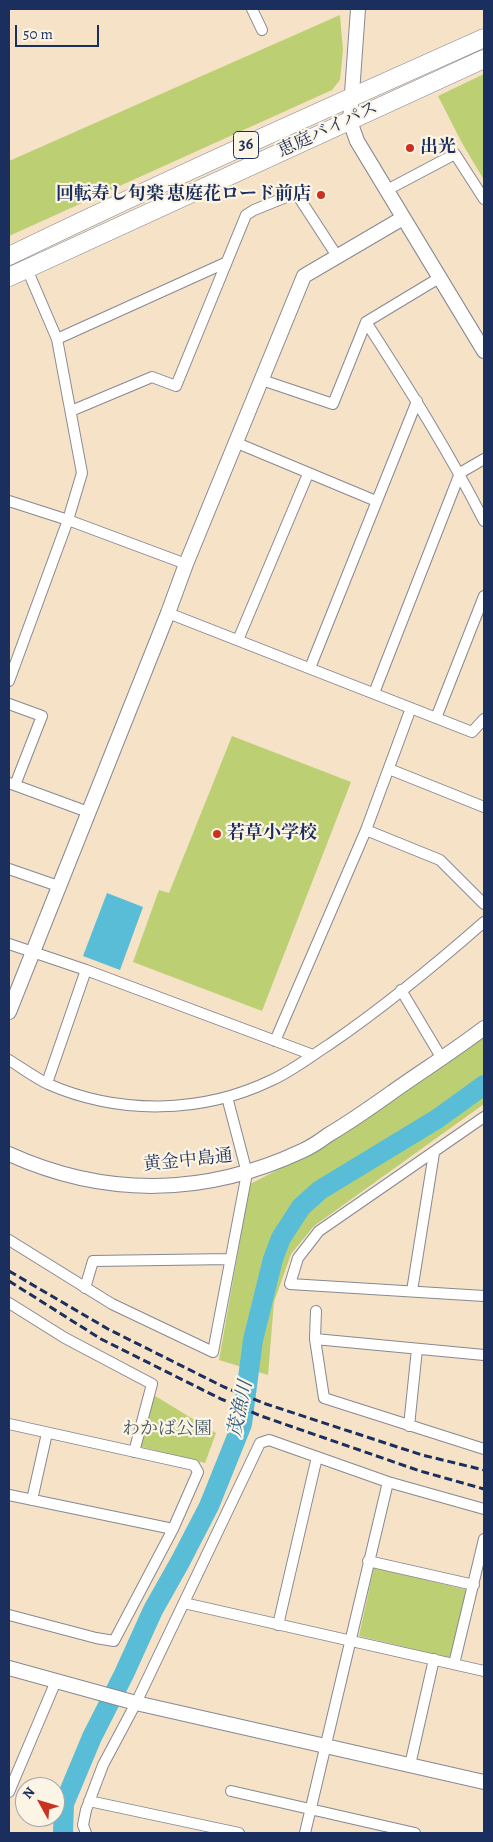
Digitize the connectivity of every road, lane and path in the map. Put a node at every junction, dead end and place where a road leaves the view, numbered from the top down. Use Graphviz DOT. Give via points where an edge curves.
graph roads {
  1 [pos="252,9"];
  2 [pos="358,9"];
  3 [pos="262,30"];
  4 [pos="484,38"];
  5 [pos="484,59"];
  6 [pos="351,97"];
  7 [pos="350,121"];
  8 [pos="387,190"];
  9 [pos="484,199"];
  10 [pos="403,218"];
  11 [pos="9,256"];
  12 [pos="337,256"];
  13 [pos="225,263"];
  14 [pos="27,269"];
  15 [pos="9,277"];
  16 [pos="439,278"];
  17 [pos="366,322"];
  18 [pos="57,339"];
  19 [pos="484,351"];
  20 [pos="262,380"];
  21 [pos="417,401"];
  22 [pos="71,410"];
  23 [pos="237,443"];
  24 [pos="484,459"];
  25 [pos="460,473"];
  26 [pos="308,474"];
  27 [pos="9,501"];
  28 [pos="376,502"];
  29 [pos="68,520"];
  30 [pos="484,521"];
  31 [pos="186,564"];
  32 [pos="484,596"];
  33 [pos="168,613"];
  34 [pos="238,640"];
  35 [pos="310,668"];
  36 [pos="9,681"];
  37 [pos="374,693"];
  38 [pos="9,704"];
  39 [pos="411,708"];
  40 [pos="436,718"];
  41 [pos="484,719"];
  42 [pos="389,770"];
  43 [pos="12,783"];
  44 [pos="484,807"];
  45 [pos="88,812"];
  46 [pos="366,830"];
  47 [pos="9,869"];
  48 [pos="58,886"];
  49 [pos="484,904"];
  50 [pos="484,922"];
  51 [pos="9,944"];
  52 [pos="32,952"];
  53 [pos="86,970"];
  54 [pos="401,990"];
  55 [pos="9,1012"];
  56 [pos="484,1028"];
  57 [pos="275,1041"];
  58 [pos="313,1055"];
  59 [pos="441,1058"];
  60 [pos="9,1060"];
  61 [pos="47,1083"];
  62 [pos="227,1097"];
  63 [pos="484,1117"];
  64 [pos="434,1152"];
  65 [pos="9,1154"];
  66 [pos="247,1173"];
  67 [pos="9,1240"];
  68 [pos="230,1259"];
  69 [pos="85,1288"];
  70 [pos="412,1291"];
  71 [pos="484,1296"];
  72 [pos="9,1303"];
  73 [pos="316,1311"];
  74 [pos="315,1339"];
  75 [pos="417,1349"];
  76 [pos="484,1354"];
  77 [pos="9,1424"];
  78 [pos="409,1426"];
  79 [pos="47,1433"];
  80 [pos="484,1449"];
  81 [pos="134,1452"];
  82 [pos="317,1457"];
  83 [pos="388,1482"];
  84 [pos="9,1495"];
  85 [pos="32,1500"];
  86 [pos="484,1509"];
  87 [pos="173,1529"];
  88 [pos="484,1539"];
  89 [pos="368,1561"];
  90 [pos="474,1585"];
  91 [pos="184,1603"];
  92 [pos="9,1615"];
  93 [pos="278,1625"];
  94 [pos="350,1640"];
  95 [pos="434,1659"];
  96 [pos="454,1664"];
  97 [pos="9,1668"];
  98 [pos="484,1672"];
  99 [pos="56,1681"];
  100 [pos="131,1702"];
  101 [pos="324,1746"];
  102 [pos="410,1765"];
  103 [pos="484,1782"];
  104 [pos="231,1791"];
  105 [pos="9,1792"];
  106 [pos="89,1801"];
  107 [pos="311,1808"];
  108 [pos="86,1833"];
  109 [pos="235,1833"];
  110 [pos="305,1833"];
  111 [pos="415,1833"];
  1 -- 3 [label="street"];
  2 -- 6 [label="street"];
  4 -- 6 [label="highway, 恵庭バイパス / 36"];
  5 -- 7 [label="highway, 恵庭バイパス / 36"];
  6 -- 7 [label="street"];
  6 -- 11 [label="highway, 恵庭バイパス / 36"];
  7 -- 8 [label="street" via="357,140"];
  7 -- 14 [label="highway, 恵庭バイパス / 36"];
  8 -- 9 [label="street" via="455,154"];
  8 -- 10 [label="street"];
  10 -- 12 [label="street"];
  10 -- 16 [label="street"];
  12 -- 13 [label="street" via="296,193 246,215"];
  12 -- 20 [label="street" via="304,276"];
  13 -- 18 [label="street"];
  13 -- 22 [label="street" via="176,386 152,377"];
  14 -- 15 [label="highway, 恵庭バイパス / 36"];
  14 -- 18 [label="street"];
  16 -- 17 [label="street"];
  16 -- 19 [label="street"];
  17 -- 20 [label="street" via="333,404"];
  17 -- 21 [label="street"];
  18 -- 22 [label="street"];
  20 -- 23 [label="street"];
  21 -- 25 [label="street"];
  21 -- 28 [label="street"];
  22 -- 29 [label="street" via="82,473"];
  23 -- 26 [label="street"];
  23 -- 31 [label="street"];
  24 -- 25 [label="street"];
  25 -- 30 [label="street"];
  25 -- 37 [label="street"];
  26 -- 28 [label="street"];
  26 -- 34 [label="street"];
  27 -- 29 [label="street"];
  28 -- 35 [label="street"];
  29 -- 31 [label="street"];
  29 -- 36 [label="street"];
  31 -- 33 [label="street"];
  32 -- 40 [label="street"];
  33 -- 34 [label="street"];
  33 -- 45 [label="street"];
  34 -- 35 [label="street"];
  35 -- 37 [label="street"];
  37 -- 39 [label="street"];
  38 -- 43 [label="street" via="42,716"];
  39 -- 40 [label="street"];
  39 -- 42 [label="street"];
  40 -- 41 [label="street" via="472,732"];
  42 -- 44 [label="street"];
  42 -- 46 [label="street"];
  43 -- 45 [label="street"];
  45 -- 48 [label="street"];
  46 -- 49 [label="street" via="440,860"];
  46 -- 57 [label="street"];
  47 -- 48 [label="street"];
  48 -- 52 [label="street"];
  50 -- 54 [label="street"];
  51 -- 52 [label="street"];
  52 -- 53 [label="street"];
  52 -- 55 [label="street"];
  53 -- 57 [label="street"];
  53 -- 61 [label="street"];
  54 -- 58 [label="street"];
  54 -- 59 [label="street"];
  56 -- 59 [label="street, 黄金中島通"];
  57 -- 58 [label="street"];
  58 -- 62 [label="street" via="272,1080"];
  59 -- 66 [label="street, 黄金中島通" via="304,1150"];
  60 -- 61 [label="street"];
  61 -- 62 [label="street" via="111,1103 146,1107 184,1106"];
  62 -- 66 [label="street"];
  63 -- 64 [label="street"];
  64 -- 70 [label="street"];
  64 -- 70 [label="street" via="320,1231 298,1258 290,1284"];
  65 -- 66 [label="street, 黄金中島通" via="37,1167 84,1180 123,1185 167,1186"];
  66 -- 68 [label="street"];
  67 -- 69 [label="street"];
  68 -- 69 [label="street" via="93,1261"];
  68 -- 69 [label="street" via="213,1352"];
  70 -- 71 [label="street"];
  72 -- 81 [label="street" via="65,1338 152,1384"];
  73 -- 74 [label="street"];
  74 -- 75 [label="street"];
  74 -- 78 [label="street" via="324,1398"];
  75 -- 76 [label="street"];
  75 -- 78 [label="street"];
  77 -- 79 [label="street"];
  78 -- 80 [label="street"];
  79 -- 81 [label="street"];
  79 -- 85 [label="street"];
  81 -- 87 [label="street" via="194,1465 198,1472"];
  82 -- 83 [label="street"];
  82 -- 91 [label="street" via="269,1440 260,1443"];
  82 -- 93 [label="street"];
  83 -- 86 [label="street"];
  83 -- 89 [label="street"];
  84 -- 85 [label="street"];
  85 -- 87 [label="street"];
  87 -- 92 [label="street" via="114,1641"];
  88 -- 90 [label="street"];
  89 -- 90 [label="street"];
  89 -- 94 [label="street"];
  90 -- 96 [label="street"];
  91 -- 93 [label="street"];
  91 -- 100 [label="street"];
  93 -- 94 [label="street"];
  94 -- 95 [label="street"];
  94 -- 101 [label="street"];
  95 -- 96 [label="street"];
  95 -- 102 [label="street"];
  96 -- 98 [label="street"];
  97 -- 99 [label="street"];
  99 -- 100 [label="street"];
  99 -- 105 [label="street"];
  100 -- 101 [label="street"];
  100 -- 106 [label="street"];
  101 -- 102 [label="street"];
  101 -- 107 [label="street"];
  102 -- 103 [label="street"];
  104 -- 107 [label="street"];
  106 -- 108 [label="street" via="83,1825"];
  106 -- 109 [label="street"];
  107 -- 110 [label="street"];
  107 -- 111 [label="street"];
}
